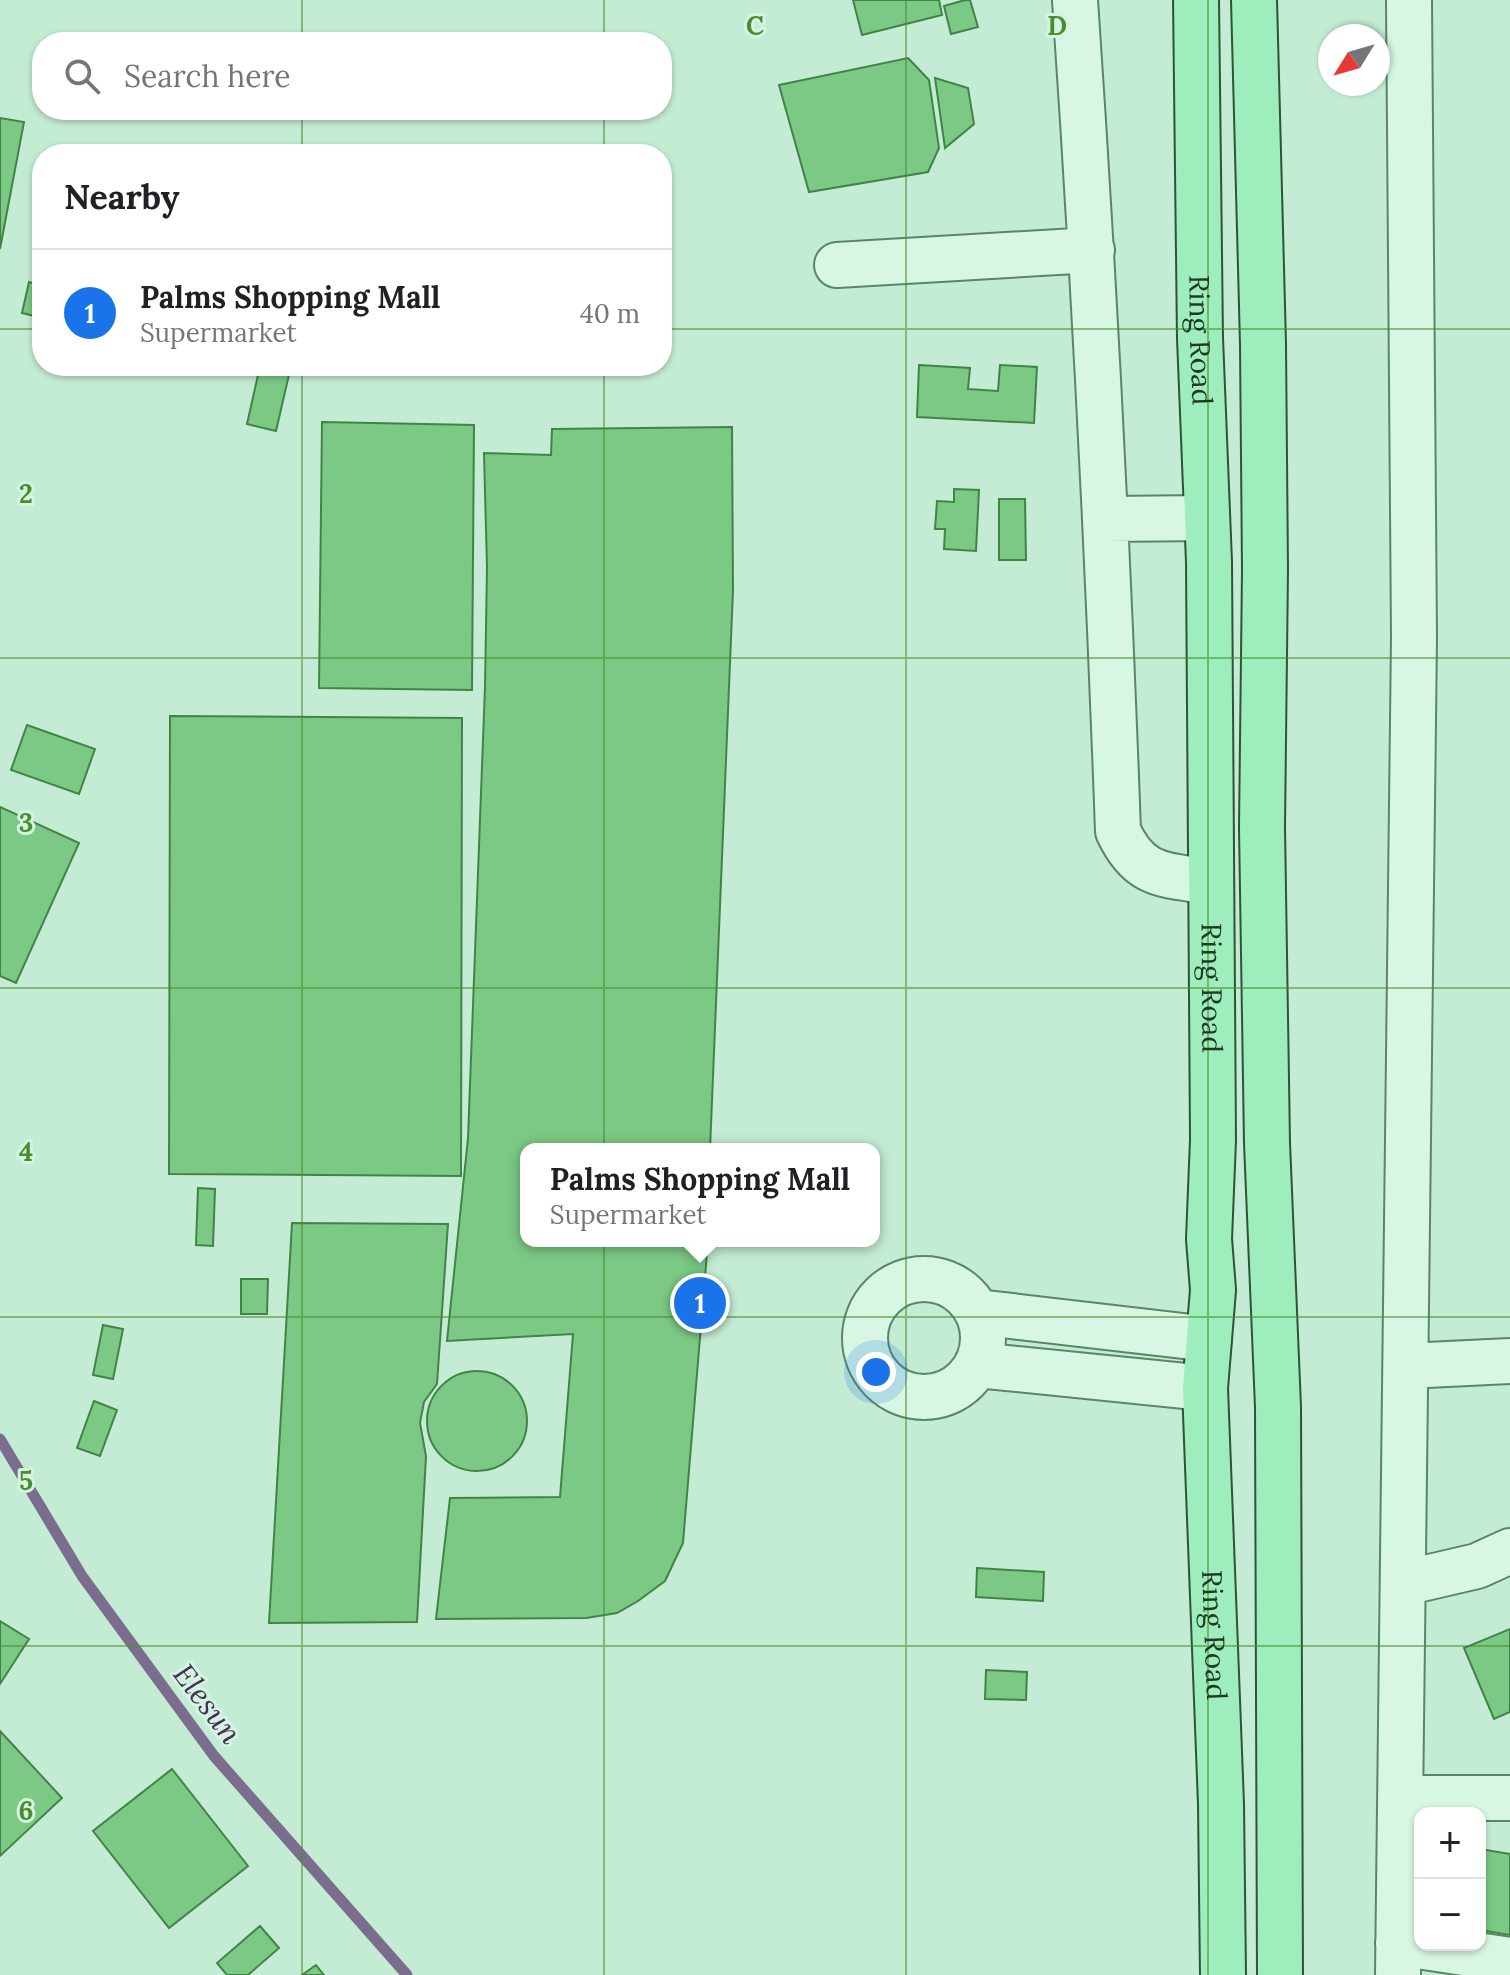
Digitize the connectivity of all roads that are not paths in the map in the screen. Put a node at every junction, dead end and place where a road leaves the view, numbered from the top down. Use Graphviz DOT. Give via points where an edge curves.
graph roads {
  1 [pos="1075,0"];
  2 [pos="1196,0"];
  3 [pos="1254,0"];
  4 [pos="1409,0"];
  5 [pos="1092,250"];
  6 [pos="837,265"];
  7 [pos="1207,518"];
  8 [pos="1107,519"];
  9 [pos="1210,882"];
  10 [pos="977,1312"];
  11 [pos="1209,1339"];
  12 [pos="1510,1361"];
  13 [pos="977,1365"];
  14 [pos="1406,1366"];
  15 [pos="1205,1388"];
  16 [pos="1510,1551"];
  17 [pos="1404,1583"];
  18 [pos="1401,1798"];
  19 [pos="1510,1798"];
  20 [pos="1398,1959"];
  21 [pos="1510,1960"];
  22 [pos="1223,1975"];
  23 [pos="1280,1975"];
  1 -- 5 [label="street"];
  2 -- 7 [label="main road, Ring Road"];
  3 -- 23 [label="main road, Ring Road" via="1263,374 1267,1127 1278,1407"];
  4 -- 14 [label="street" via="1414,637"];
  5 -- 6 [label="street"];
  5 -- 8 [label="street"];
  7 -- 8 [label="street"];
  7 -- 9 [label="main road, Ring Road"];
  8 -- 9 [label="street" via="1118,831 1141,865 1153,872"];
  9 -- 11 [label="main road, Ring Road"];
  10 -- 11 [label="street"];
  10 -- 13 [label="street" via="983,1338"];
  10 -- 13 [label="street" via="948,1284 923,1279 899,1285 879,1300 867,1322 865,1347 875,1371 892,1389 916,1397 940,1396 962,1384"];
  11 -- 15 [label="main road, Ring Road"];
  12 -- 14 [label="street"];
  13 -- 15 [label="street"];
  14 -- 17 [label="street"];
  15 -- 22 [label="main road, Ring Road"];
  16 -- 17 [label="street" via="1477,1566"];
  17 -- 18 [label="street"];
  18 -- 19 [label="street"];
  18 -- 20 [label="street"];
  20 -- 21 [label="street"];
}
